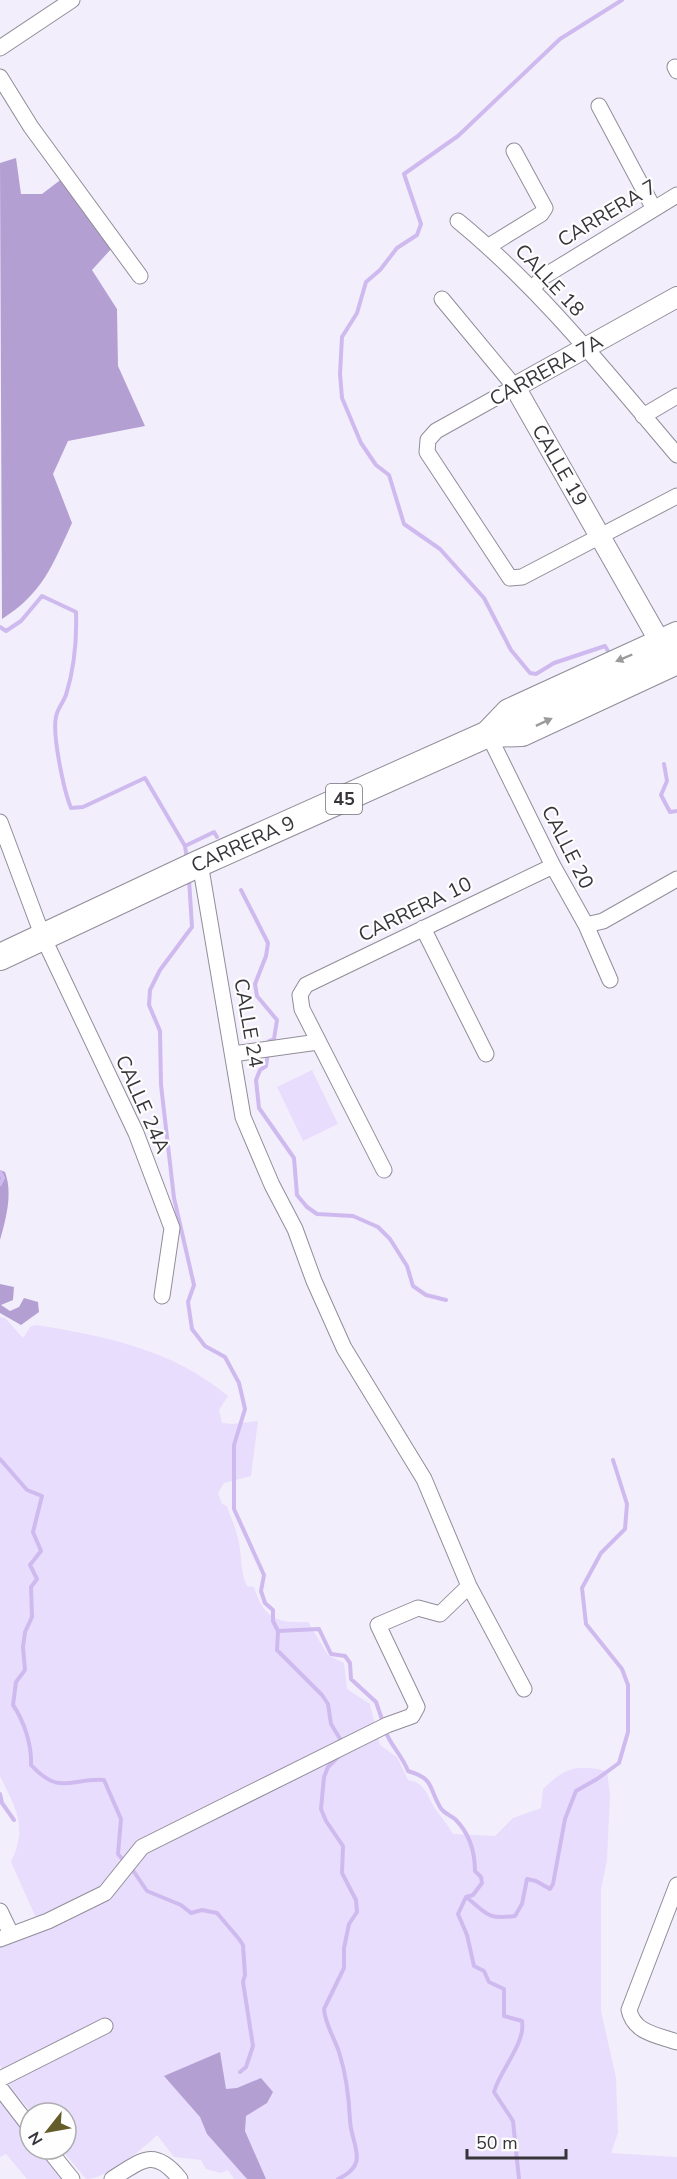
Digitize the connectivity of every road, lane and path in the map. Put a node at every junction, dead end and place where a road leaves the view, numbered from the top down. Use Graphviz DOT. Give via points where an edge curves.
graph roads {
  1 [pos="72,0"];
  2 [pos="0,48"];
  3 [pos="0,77"];
  4 [pos="599,106"];
  5 [pos="514,151"];
  6 [pos="677,195"];
  7 [pos="654,209"];
  8 [pos="458,221"];
  9 [pos="489,246"];
  10 [pos="140,276"];
  11 [pos="532,289"];
  12 [pos="442,299"];
  13 [pos="674,303"];
  14 [pos="586,349"];
  15 [pos="515,387"];
  16 [pos="677,396"];
  17 [pos="643,416"];
  18 [pos="677,455"];
  19 [pos="677,496"];
  20 [pos="602,537"];
  21 [pos="673,654"];
  22 [pos="488,734"];
  23 [pos="0,822"];
  24 [pos="4,850"];
  25 [pos="200,863"];
  26 [pos="553,866"];
  27 [pos="677,879"];
  28 [pos="586,925"];
  29 [pos="423,928"];
  30 [pos="43,937"];
  31 [pos="0,957"];
  32 [pos="610,980"];
  33 [pos="318,1042"];
  34 [pos="233,1054"];
  35 [pos="486,1054"];
  36 [pos="384,1170"];
  37 [pos="162,1296"];
  38 [pos="469,1586"];
  39 [pos="524,1689"];
  40 [pos="677,1885"];
  41 [pos="0,1911"];
  42 [pos="5,1937"];
  43 [pos="105,2026"];
  44 [pos="677,2042"];
  45 [pos="0,2079"];
  46 [pos="0,2088"];
  47 [pos="18,2111"];
  48 [pos="58,2161"];
  49 [pos="72,2179"];
  50 [pos="112,2179"];
  51 [pos="180,2179"];
  1 -- 2 [label="street"];
  3 -- 10 [label="street" via="31,127"];
  4 -- 7 [label="street"];
  5 -- 9 [label="street" via="545,208"];
  6 -- 7 [label="street, CARRERA 7"];
  7 -- 11 [label="street, CARRERA 7" via="543,277"];
  8 -- 9 [label="street, CALLE 18"];
  9 -- 11 [label="street, CALLE 18"];
  11 -- 14 [label="street, CALLE 18"];
  12 -- 15 [label="street, CALLE 19"];
  13 -- 14 [label="street, CARRERA 7A"];
  14 -- 15 [label="street, CARRERA 7A"];
  14 -- 17 [label="street, CALLE 18"];
  15 -- 20 [label="street, CALLE 19"];
  15 -- 20 [label="street, CARRERA 7A" via="436,431 428,440 426,452 510,578 522,577"];
  16 -- 17 [label="street"];
  17 -- 18 [label="street, CALLE 18"];
  19 -- 20 [label="street"];
  20 -- 21 [label="street, CALLE 19"];
  21 -- 22 [label="highway, CARRERA 9 / 45" via="522,733"];
  22 -- 25 [label="highway, CARRERA 9 / 45"];
  22 -- 26 [label="street, CALLE 20"];
  23 -- 24 [label="street"];
  24 -- 30 [label="street"];
  25 -- 30 [label="highway, CARRERA 9 / 45"];
  25 -- 34 [label="street, CALLE 24"];
  26 -- 28 [label="street, CALLE 20"];
  26 -- 29 [label="street, CARRERA 10"];
  27 -- 28 [label="street" via="603,921"];
  28 -- 32 [label="street, CALLE 20"];
  29 -- 33 [label="street, CARRERA 10" via="306,986 300,995 302,1009"];
  29 -- 35 [label="street"];
  30 -- 31 [label="highway, CARRERA 9 / 45"];
  30 -- 37 [label="street, CALLE 24A" via="136,1133 172,1228"];
  33 -- 34 [label="street"];
  33 -- 36 [label="street"];
  34 -- 38 [label="street, CALLE 24" via="243,1117 295,1229 314,1281 344,1348 424,1479"];
  38 -- 39 [label="street, CALLE 24"];
  38 -- 42 [label="street" via="440,1614 418,1608 378,1626 417,1707 412,1716 142,1846 105,1893"];
  40 -- 44 [label="street" via="629,2010 632,2022 644,2031"];
  41 -- 42 [label="street"];
  43 -- 45 [label="street"];
  46 -- 47 [label="street"];
  48 -- 49 [label="street"];
  50 -- 51 [label="street" via="141,2160 159,2159"];
}
